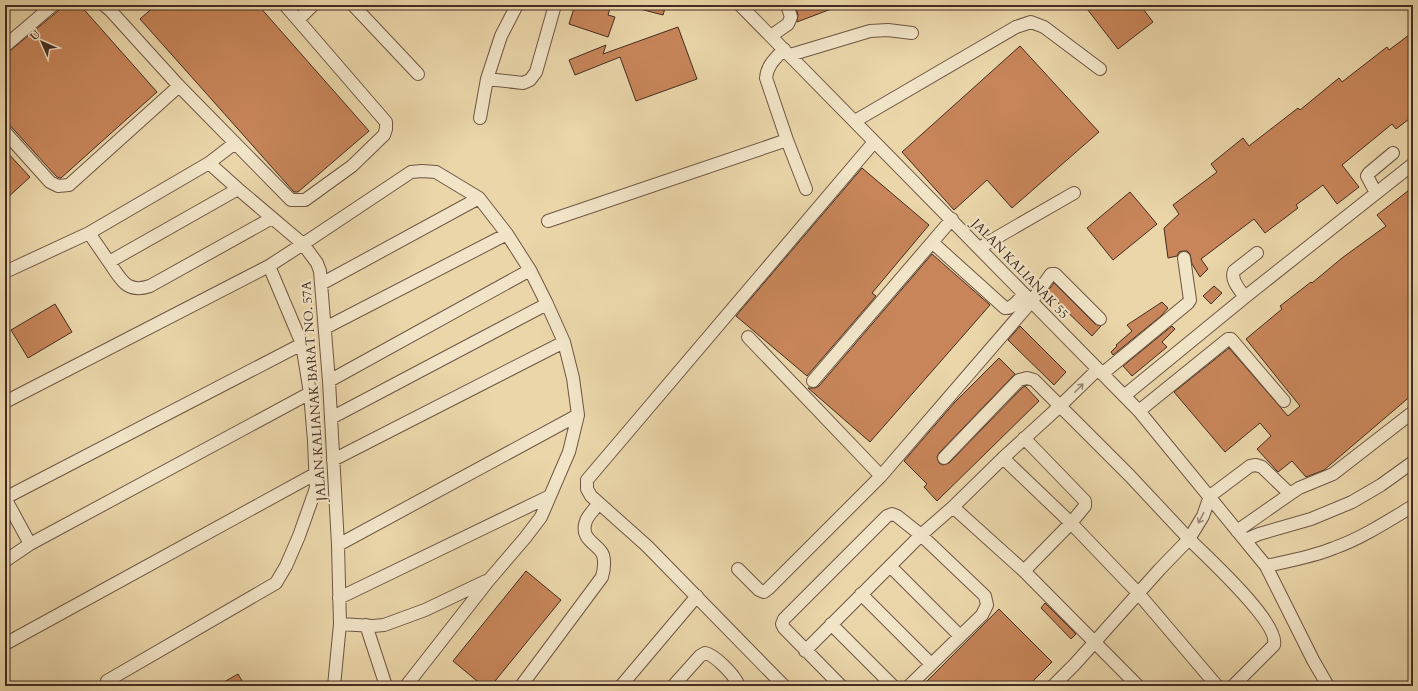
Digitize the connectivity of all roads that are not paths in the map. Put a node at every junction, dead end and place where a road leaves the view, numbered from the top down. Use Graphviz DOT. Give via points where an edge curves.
graph roads {
  1 [pos="53,5"];
  2 [pos="285,5"];
  3 [pos="313,5"];
  4 [pos="353,5"];
  5 [pos="517,5"];
  6 [pos="555,5"];
  7 [pos="740,5"];
  8 [pos="787,5"];
  9 [pos="110,7"];
  10 [pos="298,20"];
  11 [pos="912,33"];
  12 [pos="771,36"];
  13 [pos="5,46"];
  14 [pos="787,52"];
  15 [pos="1100,69"];
  16 [pos="418,74"];
  17 [pos="487,79"];
  18 [pos="180,86"];
  19 [pos="480,118"];
  20 [pos="856,121"];
  21 [pos="5,132"];
  22 [pos="787,140"];
  23 [pos="874,142"];
  24 [pos="235,143"];
  25 [pos="1393,153"];
  26 [pos="209,163"];
  27 [pos="1413,164"];
  28 [pos="238,189"];
  29 [pos="806,189"];
  30 [pos="1074,193"];
  31 [pos="1376,193"];
  32 [pos="478,198"];
  33 [pos="272,218"];
  34 [pos="952,219"];
  35 [pos="548,221"];
  36 [pos="89,233"];
  37 [pos="507,234"];
  38 [pos="932,243"];
  39 [pos="303,244"];
  40 [pos="980,248"];
  41 [pos="1257,254"];
  42 [pos="1184,258"];
  43 [pos="109,262"];
  44 [pos="269,266"];
  45 [pos="530,270"];
  46 [pos="5,272"];
  47 [pos="321,284"];
  48 [pos="1245,297"];
  49 [pos="1028,298"];
  50 [pos="547,304"];
  51 [pos="1100,319"];
  52 [pos="325,328"];
  53 [pos="748,337"];
  54 [pos="564,342"];
  55 [pos="302,344"];
  56 [pos="1100,372"];
  57 [pos="329,381"];
  58 [pos="813,381"];
  59 [pos="310,393"];
  60 [pos="1124,396"];
  61 [pos="1284,400"];
  62 [pos="5,402"];
  63 [pos="1060,406"];
  64 [pos="1139,411"];
  65 [pos="1413,412"];
  66 [pos="578,415"];
  67 [pos="331,418"];
  68 [pos="1024,438"];
  69 [pos="944,458"];
  70 [pos="1003,458"];
  71 [pos="333,460"];
  72 [pos="1413,462"];
  73 [pos="315,474"];
  74 [pos="882,476"];
  75 [pos="1290,494"];
  76 [pos="550,496"];
  77 [pos="1210,496"];
  78 [pos="5,498"];
  79 [pos="599,503"];
  80 [pos="1413,506"];
  81 [pos="953,507"];
  82 [pos="1071,523"];
  83 [pos="921,535"];
  84 [pos="1241,536"];
  85 [pos="1189,539"];
  86 [pos="30,544"];
  87 [pos="338,545"];
  88 [pos="5,561"];
  89 [pos="890,566"];
  90 [pos="1266,566"];
  91 [pos="738,569"];
  92 [pos="1024,571"];
  93 [pos="489,580"];
  94 [pos="1138,593"];
  95 [pos="861,594"];
  96 [pos="697,596"];
  97 [pos="339,598"];
  98 [pos="340,624"];
  99 [pos="831,624"];
  100 [pos="366,625"];
  101 [pos="960,636"];
  102 [pos="1094,643"];
  103 [pos="5,644"];
  104 [pos="805,650"];
  105 [pos="931,664"];
  106 [pos="105,684"];
  107 [pos="334,686"];
  108 [pos="386,686"];
  109 [pos="406,686"];
  110 [pos="521,686"];
  111 [pos="621,686"];
  112 [pos="673,686"];
  113 [pos="736,686"];
  114 [pos="784,686"];
  115 [pos="841,686"];
  116 [pos="893,686"];
  117 [pos="909,686"];
  118 [pos="1053,686"];
  119 [pos="1138,686"];
  120 [pos="1217,686"];
  121 [pos="1233,686"];
  122 [pos="1328,686"];
  1 -- 13 [label="lane"];
  2 -- 10 [label="lane"];
  3 -- 10 [label="lane"];
  4 -- 16 [label="lane"];
  5 -- 17 [label="lane" via="501,36"];
  6 -- 17 [label="lane" via="536,72 530,80 523,82"];
  7 -- 12 [label="lane, JALAN KALIANAK 55"];
  8 -- 12 [label="lane" via="792,17 790,21"];
  9 -- 18 [label="lane"];
  10 -- 24 [label="lane" via="386,122 384,135 352,166 305,200 291,200"];
  11 -- 14 [label="lane" via="870,31"];
  12 -- 14 [label="lane, JALAN KALIANAK 55"];
  14 -- 20 [label="lane, JALAN KALIANAK 55"];
  14 -- 22 [label="lane" via="770,64 766,78"];
  15 -- 20 [label="lane" via="1044,27 1031,22 1016,26"];
  17 -- 19 [label="lane"];
  18 -- 21 [label="lane" via="69,185 58,186 50,182"];
  18 -- 24 [label="lane"];
  20 -- 23 [label="lane, JALAN KALIANAK 55"];
  22 -- 29 [label="lane"];
  22 -- 35 [label="lane"];
  23 -- 34 [label="lane, JALAN KALIANAK 55"];
  23 -- 79 [label="lane" via="587,480 586,489"];
  24 -- 26 [label="lane"];
  25 -- 31 [label="lane" via="1367,176"];
  26 -- 28 [label="lane, JALAN KALIANAK BARAT NO. 57A"];
  26 -- 36 [label="lane"];
  27 -- 31 [label="lane"];
  28 -- 33 [label="lane, JALAN KALIANAK BARAT NO. 57A"];
  28 -- 43 [label="lane"];
  30 -- 40 [label="lane"];
  31 -- 48 [label="lane"];
  32 -- 37 [label="lane"];
  32 -- 39 [label="lane" via="436,172 411,172"];
  32 -- 47 [label="lane"];
  33 -- 39 [label="lane, JALAN KALIANAK BARAT NO. 57A"];
  33 -- 43 [label="lane" via="141,289 132,289 124,284"];
  34 -- 38 [label="lane"];
  34 -- 40 [label="lane, JALAN KALIANAK 55"];
  36 -- 43 [label="lane"];
  36 -- 46 [label="lane"];
  37 -- 45 [label="lane"];
  37 -- 52 [label="lane"];
  38 -- 49 [label="lane" via="1005,308"];
  38 -- 58 [label="lane"];
  39 -- 44 [label="lane"];
  39 -- 47 [label="lane, JALAN KALIANAK BARAT NO. 57A" via="317,263"];
  40 -- 49 [label="lane, JALAN KALIANAK 55"];
  41 -- 48 [label="lane" via="1232,275"];
  42 -- 56 [label="lane" via="1190,300 1188,303"];
  44 -- 55 [label="lane, JALAN KALIANAK BARAT NO. 57A"];
  44 -- 62 [label="lane"];
  45 -- 50 [label="lane"];
  45 -- 57 [label="lane"];
  47 -- 52 [label="lane, JALAN KALIANAK BARAT NO. 57A"];
  48 -- 60 [label="lane"];
  49 -- 51 [label="lane" via="1053,273"];
  49 -- 56 [label="lane, JALAN KALIANAK 55"];
  49 -- 74 [label="lane"];
  50 -- 54 [label="lane"];
  50 -- 67 [label="lane"];
  52 -- 57 [label="lane, JALAN KALIANAK BARAT NO. 57A"];
  53 -- 74 [label="lane"];
  54 -- 66 [label="lane"];
  54 -- 71 [label="lane"];
  55 -- 59 [label="lane, JALAN KALIANAK BARAT NO. 57A"];
  55 -- 78 [label="lane"];
  56 -- 60 [label="lane, JALAN KALIANAK 55"];
  63 -- 56 [label="lane, one-way"];
  57 -- 67 [label="lane, JALAN KALIANAK BARAT NO. 57A"];
  59 -- 73 [label="lane, JALAN KALIANAK BARAT NO. 57A"];
  59 -- 86 [label="lane"];
  60 -- 64 [label="lane, JALAN KALIANAK 55"];
  61 -- 64 [label="lane" via="1231,339 1228,339"];
  63 -- 68 [label="lane"];
  63 -- 69 [label="lane" via="1034,380 1019,380"];
  63 -- 85 [label="lane"];
  64 -- 77 [label="lane, JALAN KALIANAK 55"];
  65 -- 75 [label="lane" via="1333,474"];
  66 -- 76 [label="lane" via="569,452"];
  66 -- 87 [label="lane"];
  67 -- 71 [label="lane, JALAN KALIANAK BARAT NO. 57A"];
  68 -- 70 [label="lane"];
  68 -- 82 [label="lane" via="1085,501 1085,506"];
  70 -- 81 [label="lane"];
  70 -- 82 [label="lane"];
  71 -- 87 [label="lane, JALAN KALIANAK BARAT NO. 57A"];
  72 -- 84 [label="lane" via="1382,485 1352,502 1312,519 1259,534"];
  73 -- 103 [label="lane"];
  73 -- 106 [label="lane, JALAN KALIANAK BARAT NO. 57A" via="316,488 299,536 276,583"];
  74 -- 91 [label="lane" via="764,592"];
  75 -- 77 [label="lane" via="1262,467 1256,465 1250,466"];
  75 -- 84 [label="lane"];
  76 -- 93 [label="lane" via="541,517"];
  76 -- 97 [label="lane"];
  77 -- 84 [label="lane, JALAN KALIANAK 55"];
  77 -- 85 [label="lane, one-way"];
  78 -- 86 [label="lane"];
  79 -- 96 [label="lane"];
  79 -- 110 [label="lane" via="586,520 584,528 589,540 603,554 602,577"];
  80 -- 90 [label="lane" via="1369,532 1334,548"];
  81 -- 83 [label="lane"];
  81 -- 92 [label="lane"];
  82 -- 92 [label="lane"];
  82 -- 94 [label="lane"];
  83 -- 89 [label="lane"];
  83 -- 101 [label="lane" via="985,596 987,606 982,614"];
  83 -- 104 [label="lane" via="897,516 887,516 784,619 784,628"];
  84 -- 90 [label="lane, JALAN KALIANAK 55"];
  85 -- 94 [label="lane"];
  85 -- 121 [label="lane" via="1250,600 1273,634 1274,645"];
  86 -- 88 [label="lane"];
  87 -- 97 [label="lane, JALAN KALIANAK BARAT NO. 57A"];
  89 -- 95 [label="lane"];
  89 -- 101 [label="lane"];
  90 -- 122 [label="lane, JALAN KALIANAK 55"];
  92 -- 102 [label="lane"];
  93 -- 100 [label="lane" via="425,610 384,625"];
  93 -- 109 [label="lane"];
  94 -- 102 [label="lane"];
  94 -- 120 [label="lane"];
  95 -- 99 [label="lane"];
  95 -- 105 [label="lane"];
  96 -- 111 [label="lane"];
  96 -- 114 [label="lane"];
  97 -- 98 [label="lane, JALAN KALIANAK BARAT NO. 57A"];
  98 -- 100 [label="lane"];
  98 -- 107 [label="lane, JALAN KALIANAK BARAT NO. 57A"];
  99 -- 104 [label="lane"];
  99 -- 116 [label="lane"];
  100 -- 108 [label="lane"];
  101 -- 105 [label="lane"];
  102 -- 118 [label="lane"];
  102 -- 119 [label="lane"];
  104 -- 115 [label="lane"];
  105 -- 117 [label="lane"];
  112 -- 113 [label="lane" via="705,653 710,654 734,676"];
}
